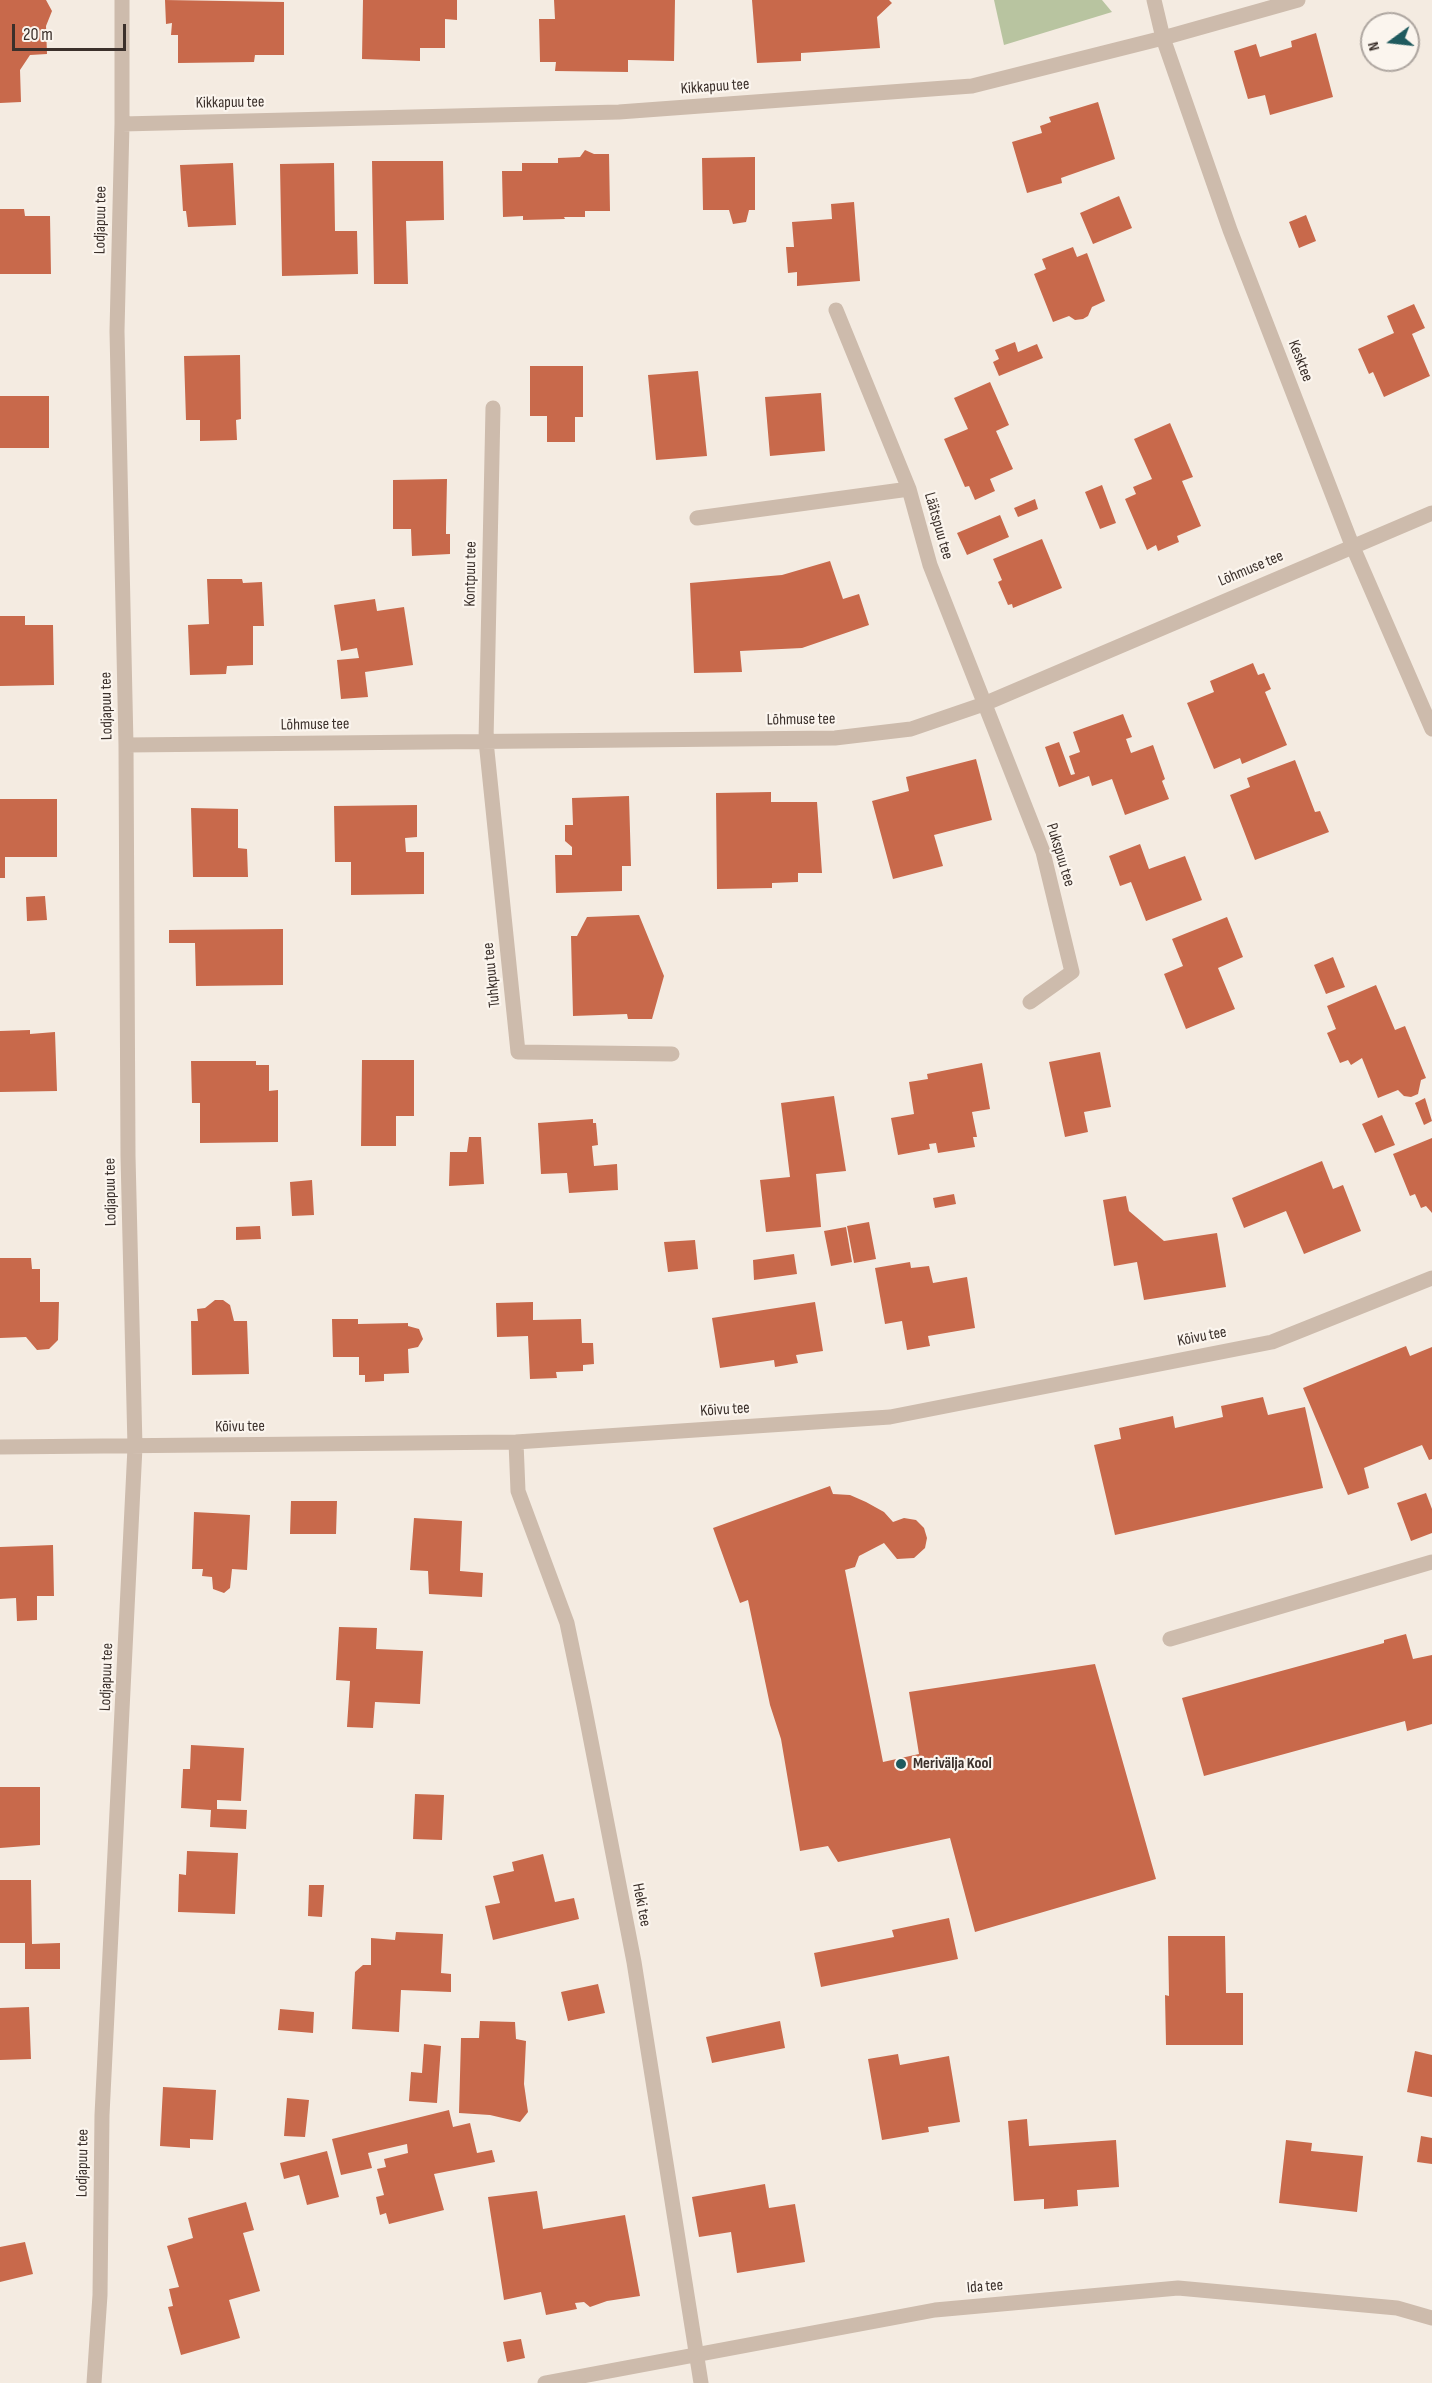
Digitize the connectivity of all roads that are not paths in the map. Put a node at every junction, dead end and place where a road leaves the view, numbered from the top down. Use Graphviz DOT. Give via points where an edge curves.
graph roads {
  1 [pos="122,0"];
  2 [pos="1154,0"];
  3 [pos="1298,0"];
  4 [pos="1163,39"];
  5 [pos="122,124"];
  6 [pos="836,310"];
  7 [pos="493,408"];
  8 [pos="909,489"];
  9 [pos="1432,513"];
  10 [pos="697,518"];
  11 [pos="1353,545"];
  12 [pos="984,704"];
  13 [pos="1432,729"];
  14 [pos="486,741"];
  15 [pos="126,745"];
  16 [pos="1030,1002"];
  17 [pos="672,1054"];
  18 [pos="1432,1278"];
  19 [pos="516,1442"];
  20 [pos="0,1447"];
  21 [pos="135,1447"];
  22 [pos="1432,1562"];
  23 [pos="1170,1639"];
  24 [pos="1432,2318"];
  25 [pos="698,2355"];
  26 [pos="94,2383"];
  27 [pos="545,2383"];
  28 [pos="701,2383"];
  1 -- 5 [label="street, Lodjapuu tee"];
  2 -- 4 [label="street, Kesktee"];
  3 -- 4 [label="street, Kikkapuu tee"];
  4 -- 5 [label="street, Kikkapuu tee" via="972,86 619,112"];
  4 -- 11 [label="street, Kesktee" via="1230,230"];
  5 -- 15 [label="street, Lodjapuu tee" via="117,331"];
  6 -- 8 [label="street"];
  7 -- 14 [label="street, Kontpuu tee"];
  8 -- 10 [label="street, Läätspuu tee"];
  8 -- 12 [label="street, Läätspuu tee" via="930,565"];
  9 -- 11 [label="street, Lõhmuse tee"];
  11 -- 12 [label="street, Lõhmuse tee"];
  11 -- 13 [label="street, Kesktee"];
  12 -- 14 [label="street, Lõhmuse tee" via="911,729 836,738"];
  12 -- 16 [label="street, Pukspuu tee" via="1043,852 1072,972"];
  14 -- 15 [label="street, Lõhmuse tee"];
  14 -- 17 [label="street, Tuhkpuu tee" via="518,1052"];
  15 -- 21 [label="street, Lodjapuu tee" via="128,1156"];
  18 -- 19 [label="street, Kõivu tee" via="1272,1342 890,1417"];
  19 -- 21 [label="street, Kõivu tee"];
  19 -- 25 [label="street, Heki tee" via="518,1491 567,1623 586,1717 634,1962"];
  20 -- 21 [label="street, Kõivu tee"];
  21 -- 26 [label="street, Lodjapuu tee" via="102,2115 100,2295"];
  22 -- 23 [label="street"];
  24 -- 25 [label="street, Ida tee" via="1397,2308 1178,2288 935,2310"];
  25 -- 27 [label="street, Ida tee"];
  25 -- 28 [label="street, Heki tee"];
}
